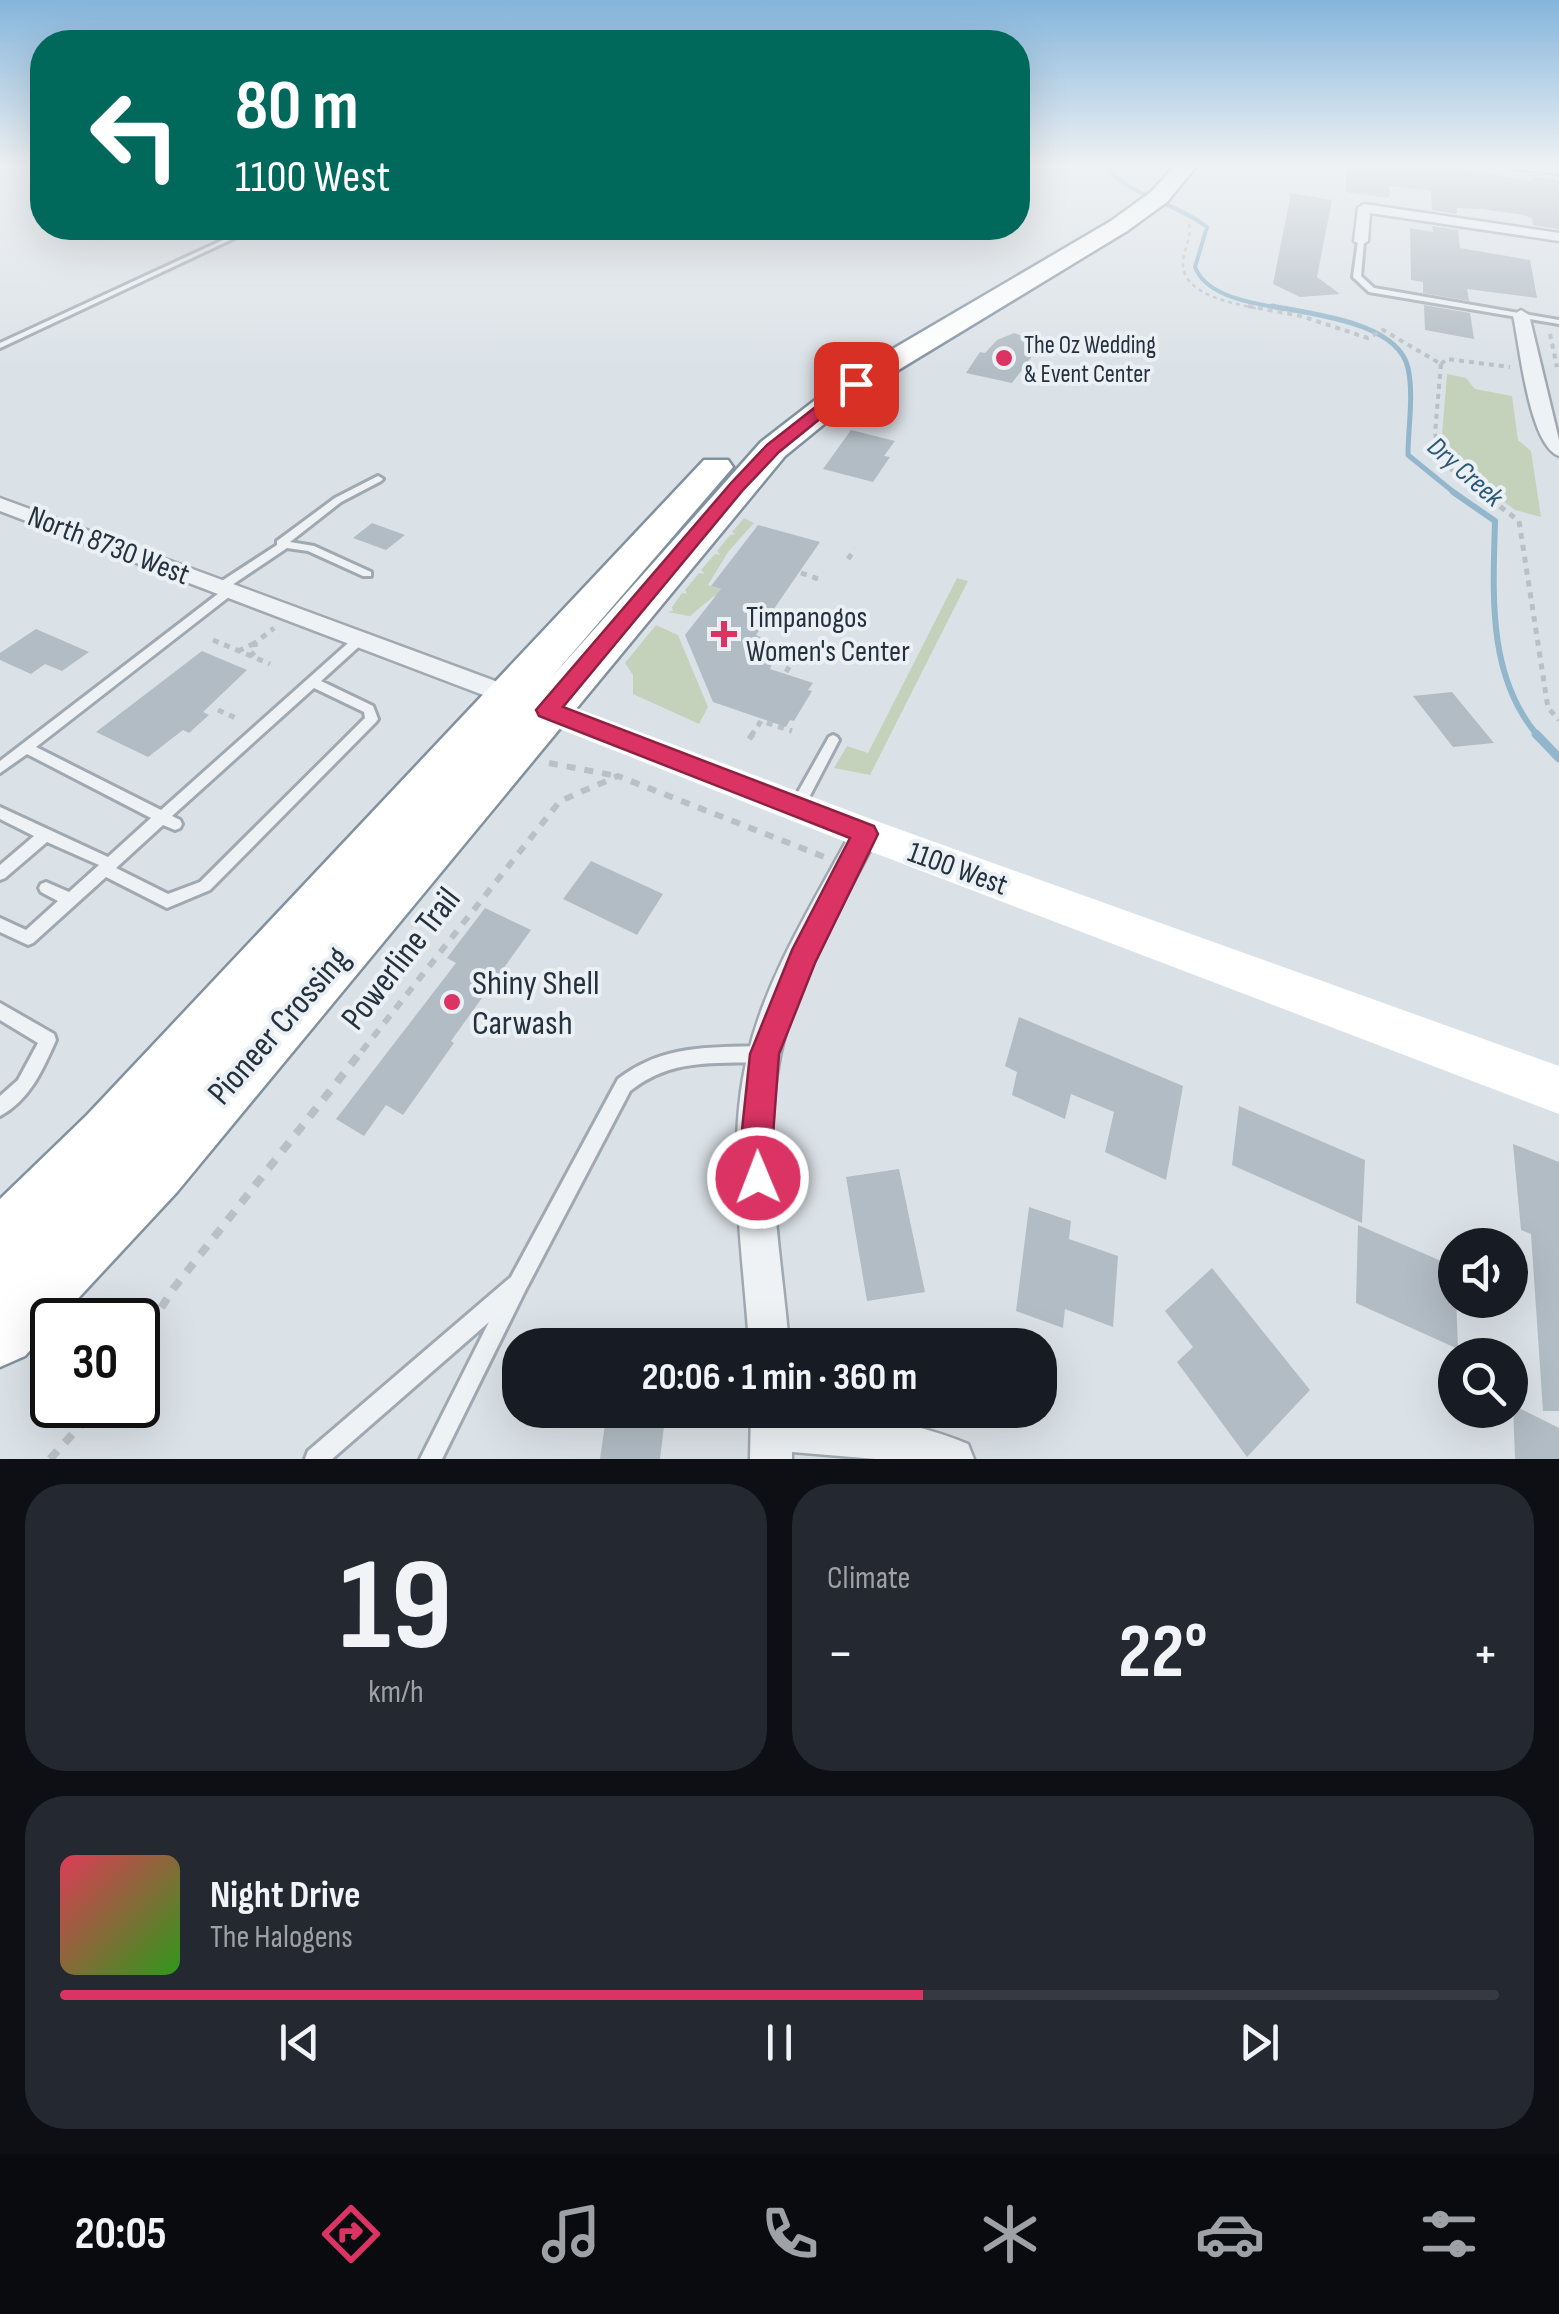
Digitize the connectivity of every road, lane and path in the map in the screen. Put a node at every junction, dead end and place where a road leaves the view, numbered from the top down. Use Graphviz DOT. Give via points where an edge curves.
graph roads {
  1 [pos="1107,233"];
  2 [pos="1192,233"];
  3 [pos="1362,233"];
  4 [pos="1533,233"];
  5 [pos="1559,237"];
  6 [pos="227,240"];
  7 [pos="1361,241"];
  8 [pos="1521,315"];
  9 [pos="1559,322"];
  10 [pos="1546,324"];
  11 [pos="0,346"];
  12 [pos="1441,364"];
  13 [pos="1511,368"];
  14 [pos="1556,376"];
  15 [pos="1559,450"];
  16 [pos="378,479"];
  17 [pos="0,504"];
  18 [pos="855,549"];
  19 [pos="272,550"];
  20 [pos="848,560"];
  21 [pos="368,574"];
  22 [pos="801,574"];
  23 [pos="821,580"];
  24 [pos="223,588"];
  25 [pos="274,628"];
  26 [pos="360,639"];
  27 [pos="213,640"];
  28 [pos="255,644"];
  29 [pos="238,651"];
  30 [pos="250,656"];
  31 [pos="795,658"];
  32 [pos="270,664"];
  33 [pos="786,672"];
  34 [pos="312,682"];
  35 [pos="547,695"];
  36 [pos="1548,708"];
  37 [pos="218,710"];
  38 [pos="1559,711"];
  39 [pos="238,719"];
  40 [pos="1559,720"];
  41 [pos="792,731"];
  42 [pos="749,740"];
  43 [pos="833,740"];
  44 [pos="26,748"];
  45 [pos="0,768"];
  46 [pos="618,776"];
  47 [pos="190,792"];
  48 [pos="204,799"];
  49 [pos="0,813"];
  50 [pos="169,820"];
  51 [pos="792,825"];
  52 [pos="865,834"];
  53 [pos="45,835"];
  54 [pos="107,867"];
  55 [pos="3,871"];
  56 [pos="21,876"];
  57 [pos="46,888"];
  58 [pos="70,900"];
  59 [pos="0,926"];
  60 [pos="0,1011"];
  61 [pos="764,1054"];
  62 [pos="1559,1090"];
  63 [pos="0,1107"];
  64 [pos="0,1246"];
  65 [pos="518,1284"];
  66 [pos="160,1311"];
  67 [pos="767,1328"];
  68 [pos="0,1331"];
  69 [pos="78,1428"];
  70 [pos="772,1433"];
  71 [pos="50,1459"];
  72 [pos="316,1459"];
  73 [pos="432,1459"];
  74 [pos="953,1459"];
  1 -- 35 [label="highway, Pioneer Crossing" via="815,413 737,487"];
  2 -- 12 [label="path" via="1182,268 1198,288 1369,338 1380,331 1398,336"];
  3 -- 7 [label="street"];
  4 -- 5 [label="street"];
  6 -- 11 [label="lane"];
  7 -- 8 [label="lane" via="1357,277 1372,290"];
  8 -- 9 [label="lane"];
  8 -- 15 [label="street" via="1547,437"];
  10 -- 14 [label="path" via="1554,330"];
  12 -- 13 [label="path" via="1459,358"];
  12 -- 36 [label="path" via="1435,448 1452,473 1518,521"];
  16 -- 19 [label="lane"];
  17 -- 24 [label="street, North 8730 West"];
  18 -- 20 [label="path"];
  19 -- 21 [label="lane" via="297,544"];
  19 -- 24 [label="lane"];
  22 -- 23 [label="path"];
  24 -- 26 [label="street, North 8730 West"];
  24 -- 44 [label="lane"];
  25 -- 28 [label="path"];
  26 -- 34 [label="lane"];
  26 -- 35 [label="street, 1100 West"];
  27 -- 29 [label="path"];
  28 -- 29 [label="path"];
  28 -- 30 [label="path"];
  29 -- 30 [label="path"];
  30 -- 32 [label="path"];
  31 -- 33 [label="path"];
  34 -- 47 [label="lane" via="226,769"];
  34 -- 54 [label="lane" via="368,709 372,719 233,850 205,886 168,901"];
  35 -- 46 [label="path"];
  35 -- 51 [label="street, 1100 West"];
  35 -- 64 [label="highway, Pioneer Crossing"];
  35 -- 68 [label="highway, Pioneer Crossing" via="154,1170"];
  36 -- 38 [label="path"];
  36 -- 40 [label="path"];
  37 -- 39 [label="path"];
  41 -- 42 [label="path" via="761,720"];
  43 -- 51 [label="lane"];
  44 -- 45 [label="lane"];
  44 -- 50 [label="lane"];
  46 -- 51 [label="path"];
  46 -- 66 [label="path, Powerline Trail" via="560,801"];
  47 -- 48 [label="lane"];
  47 -- 50 [label="lane"];
  49 -- 53 [label="lane"];
  50 -- 54 [label="lane"];
  51 -- 52 [label="street, 1100 West"];
  52 -- 61 [label="street"];
  52 -- 62 [label="street, 1100 West"];
  53 -- 54 [label="lane"];
  53 -- 55 [label="lane"];
  54 -- 58 [label="lane"];
  55 -- 56 [label="lane"];
  57 -- 58 [label="lane"];
  58 -- 59 [label="lane" via="28,938"];
  60 -- 63 [label="lane" via="48,1040 24,1086"];
  61 -- 65 [label="lane" via="667,1059 634,1076"];
  61 -- 67 [label="street" via="756,1149"];
  65 -- 72 [label="lane"];
  65 -- 73 [label="lane"];
  69 -- 71 [label="path"];
  70 -- 74 [label="street" via="852,1435"];
}
